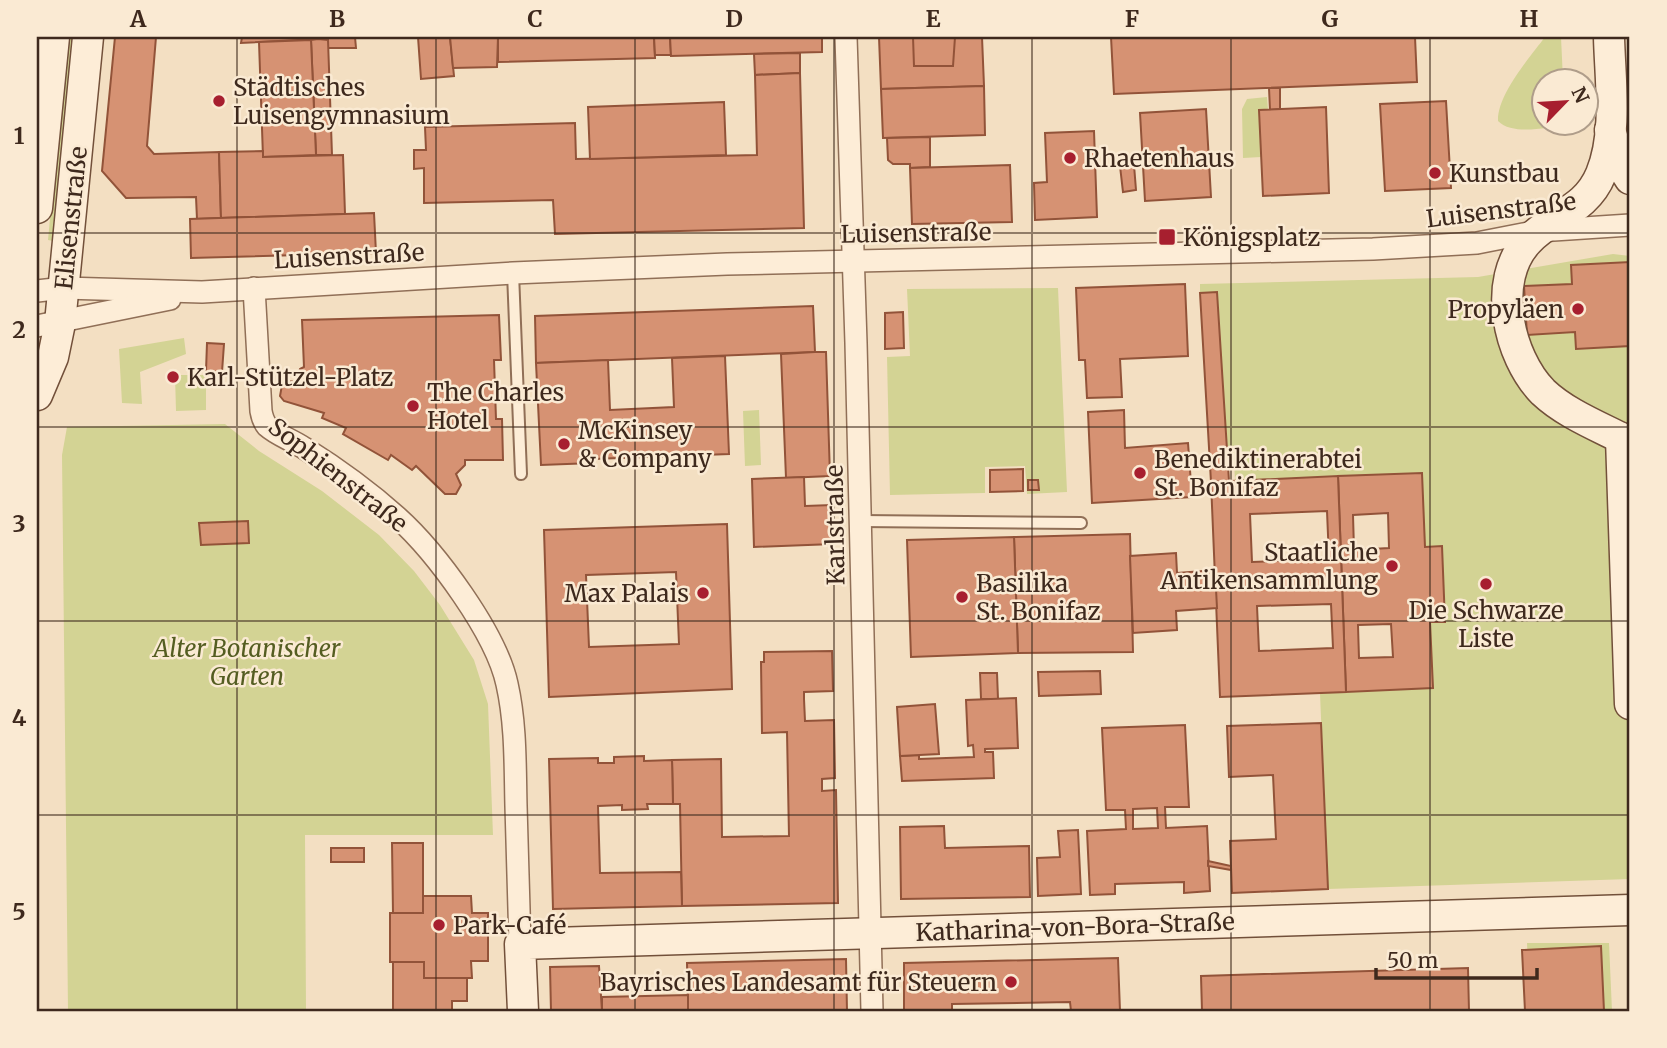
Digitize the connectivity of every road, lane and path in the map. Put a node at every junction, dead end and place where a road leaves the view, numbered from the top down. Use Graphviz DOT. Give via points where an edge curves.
graph roads {
  1 [pos="54,37"];
  2 [pos="88,37"];
  3 [pos="846,37"];
  4 [pos="1609,37"];
  5 [pos="43,87"];
  6 [pos="1610,130"];
  7 [pos="1630,179"];
  8 [pos="37,208"];
  9 [pos="1630,225"];
  10 [pos="1538,231"];
  11 [pos="853,260"];
  12 [pos="513,273"];
  13 [pos="254,288"];
  14 [pos="50,289"];
  15 [pos="202,292"];
  16 [pos="48,324"];
  17 [pos="37,395"];
  18 [pos="1625,435"];
  19 [pos="521,474"];
  20 [pos="861,521"];
  21 [pos="1081,523"];
  22 [pos="1630,704"];
  23 [pos="1630,910"];
  24 [pos="870,933"];
  25 [pos="520,944"];
  26 [pos="523,1011"];
  27 [pos="872,1011"];
  1 -- 5 [label="main road, Elisenstraße"];
  2 -- 14 [label="main road, Elisenstraße"];
  3 -- 11 [label="street, Karlstraße"];
  4 -- 6 [label="main road"];
  5 -- 8 [label="main road, Elisenstraße"];
  6 -- 7 [label="main road"];
  6 -- 10 [label="main road" via="1601,175 1586,200"];
  9 -- 10 [label="street, Luisenstraße"];
  10 -- 11 [label="street, Luisenstraße" via="1477,243 1385,248"];
  10 -- 18 [label="main road" via="1515,256 1508,288 1507,305 1520,356 1534,381 1557,403"];
  11 -- 12 [label="street, Luisenstraße"];
  11 -- 20 [label="street, Karlstraße"];
  12 -- 13 [label="street, Luisenstraße"];
  12 -- 19 [label="lane"];
  13 -- 15 [label="street, Luisenstraße"];
  13 -- 25 [label="street, Sophienstraße" via="264,421 397,517 432,554 496,654 507,682 515,728"];
  14 -- 15 [label="street, Luisenstraße"];
  14 -- 16 [label="main road, Elisenstraße"];
  15 -- 16 [label="street, Luisenstraße"];
  16 -- 17 [label="main road, Elisenstraße" via="52,357"];
  18 -- 22 [label="main road"];
  20 -- 21 [label="lane"];
  20 -- 24 [label="street, Karlstraße"];
  23 -- 24 [label="main road, Katharina-von-Bora-Straße"];
  24 -- 25 [label="main road, Katharina-von-Bora-Straße"];
  24 -- 27 [label="street, Karlstraße"];
  25 -- 26 [label="main road, Sophienstraße"];
}
